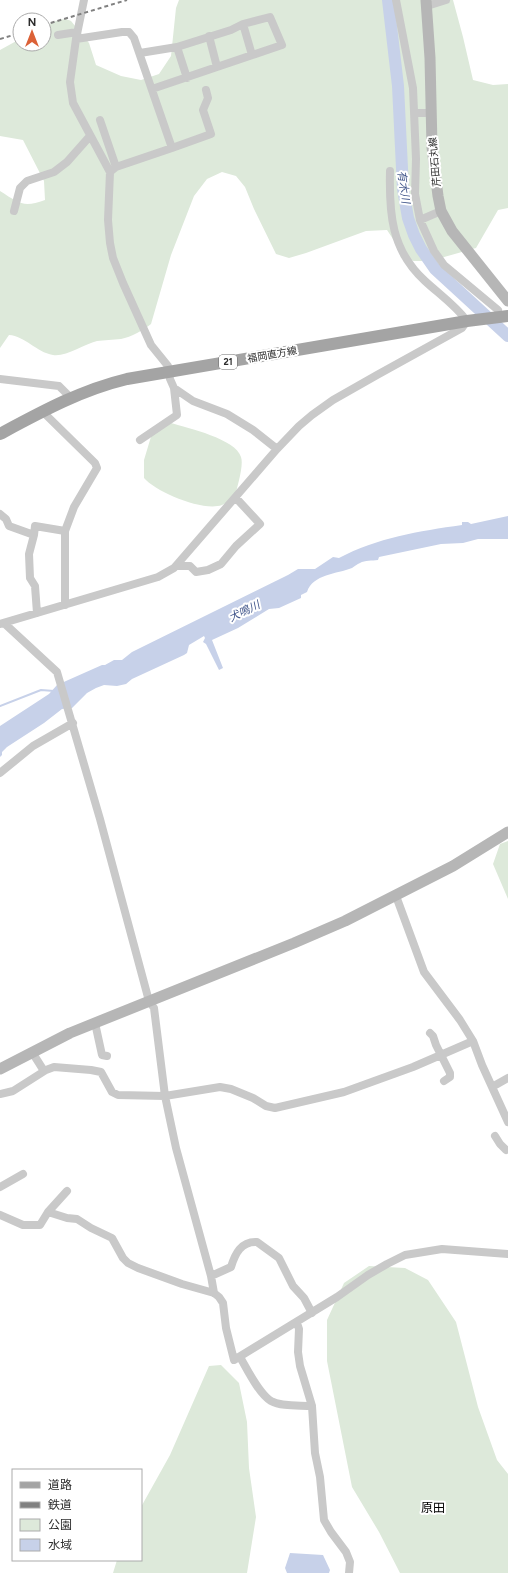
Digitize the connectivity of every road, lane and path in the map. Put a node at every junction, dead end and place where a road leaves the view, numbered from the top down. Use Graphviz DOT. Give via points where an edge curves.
graph roads {
  1 [pos="84,0"];
  2 [pos="396,0"];
  3 [pos="446,0"];
  4 [pos="427,3"];
  5 [pos="243,24"];
  6 [pos="58,35"];
  7 [pos="76,35"];
  8 [pos="209,36"];
  9 [pos="177,48"];
  10 [pos="140,53"];
  11 [pos="252,55"];
  12 [pos="216,67"];
  13 [pos="187,78"];
  14 [pos="152,89"];
  15 [pos="206,90"];
  16 [pos="414,113"];
  17 [pos="431,113"];
  18 [pos="100,120"];
  19 [pos="90,136"];
  20 [pos="172,148"];
  21 [pos="113,170"];
  22 [pos="390,171"];
  23 [pos="14,211"];
  24 [pos="441,211"];
  25 [pos="420,220"];
  26 [pos="508,301"];
  27 [pos="504,314"];
  28 [pos="470,321"];
  29 [pos="170,372"];
  30 [pos="0,379"];
  31 [pos="174,388"];
  32 [pos="70,397"];
  33 [pos="42,411"];
  34 [pos="0,434"];
  35 [pos="140,440"];
  36 [pos="277,450"];
  37 [pos="236,498"];
  38 [pos="0,514"];
  39 [pos="66,531"];
  40 [pos="34,535"];
  41 [pos="176,566"];
  42 [pos="65,605"];
  43 [pos="37,613"];
  44 [pos="2,624"];
  45 [pos="73,723"];
  46 [pos="0,773"];
  47 [pos="508,832"];
  48 [pos="396,896"];
  49 [pos="149,1001"];
  50 [pos="95,1023"];
  51 [pos="430,1033"];
  52 [pos="473,1042"];
  53 [pos="32,1052"];
  54 [pos="441,1055"];
  55 [pos="107,1056"];
  56 [pos="0,1069"];
  57 [pos="44,1071"];
  58 [pos="508,1078"];
  59 [pos="444,1081"];
  60 [pos="492,1087"];
  61 [pos="0,1094"];
  62 [pos="164,1096"];
  63 [pos="508,1122"];
  64 [pos="495,1136"];
  65 [pos="506,1150"];
  66 [pos="23,1174"];
  67 [pos="0,1187"];
  68 [pos="67,1191"];
  69 [pos="48,1212"];
  70 [pos="0,1215"];
  71 [pos="508,1254"];
  72 [pos="211,1276"];
  73 [pos="214,1293"];
  74 [pos="312,1313"];
  75 [pos="297,1323"];
  76 [pos="240,1357"];
  77 [pos="312,1406"];
  78 [pos="349,1573"];
  1 -- 7 [label="street"];
  2 -- 16 [label="street" via="413,88"];
  3 -- 4 [label="street"];
  4 -- 17 [label="street, 芹田石丸線"];
  5 -- 8 [label="street"];
  5 -- 11 [label="street"];
  5 -- 11 [label="street" via="270,17 282,45"];
  6 -- 7 [label="street"];
  7 -- 10 [label="street" via="128,32 134,38"];
  7 -- 19 [label="street" via="70,82 73,103"];
  8 -- 9 [label="street"];
  8 -- 12 [label="street"];
  9 -- 10 [label="street"];
  9 -- 13 [label="street"];
  10 -- 14 [label="street"];
  11 -- 12 [label="street"];
  12 -- 13 [label="street"];
  13 -- 14 [label="street"];
  14 -- 20 [label="street"];
  15 -- 20 [label="street" via="208,98 203,110 211,134"];
  16 -- 17 [label="street"];
  16 -- 25 [label="street" via="416,194"];
  17 -- 24 [label="street, 芹田石丸線" via="432,147"];
  18 -- 21 [label="street"];
  19 -- 21 [label="street"];
  19 -- 23 [label="street" via="67,162 54,172 27,181 20,188"];
  20 -- 21 [label="street"];
  21 -- 29 [label="street" via="108,220 113,258 151,345 164,359"];
  22 -- 28 [label="street" via="390,215 405,255 424,280"];
  24 -- 25 [label="street"];
  24 -- 26 [label="street, 芹田石丸線" via="452,231"];
  25 -- 27 [label="street" via="434,251 444,265"];
  27 -- 28 [label="main road, 福岡直方線 / 21"];
  28 -- 29 [label="main road, 福岡直方線 / 21"];
  28 -- 36 [label="street" via="462,328 333,400 299,426"];
  29 -- 31 [label="street"];
  29 -- 32 [label="main road, 福岡直方線 / 21" via="109,383"];
  30 -- 32 [label="street" via="59,386"];
  31 -- 35 [label="street" via="177,415"];
  31 -- 36 [label="street" via="193,401 227,414 253,430"];
  32 -- 33 [label="main road, 福岡直方線 / 21"];
  33 -- 34 [label="main road, 福岡直方線 / 21"];
  33 -- 39 [label="street" via="95,463 97,468 74,507"];
  36 -- 37 [label="street"];
  37 -- 41 [label="street"];
  37 -- 41 [label="street" via="260,524 221,564 196,572 190,566"];
  38 -- 40 [label="street" via="9,526"];
  39 -- 40 [label="street" via="35,526"];
  39 -- 42 [label="street"];
  40 -- 43 [label="street" via="29,554 30,578 35,586"];
  41 -- 42 [label="street" via="158,577"];
  42 -- 43 [label="street"];
  43 -- 44 [label="street"];
  44 -- 45 [label="street" via="57,672"];
  45 -- 46 [label="street" via="33,746"];
  45 -- 49 [label="street"];
  47 -- 48 [label="street" via="453,866"];
  48 -- 49 [label="street" via="294,943"];
  48 -- 52 [label="street" via="424,972"];
  49 -- 50 [label="street"];
  49 -- 62 [label="street" via="154,1008"];
  50 -- 53 [label="street"];
  50 -- 55 [label="street" via="100,1049 102,1054"];
  51 -- 54 [label="street" via="434,1036"];
  52 -- 54 [label="street"];
  52 -- 60 [label="street"];
  53 -- 56 [label="street"];
  53 -- 57 [label="street"];
  54 -- 59 [label="street" via="450,1073"];
  54 -- 62 [label="street" via="330,1097 275,1108 231,1089 220,1087"];
  57 -- 61 [label="street" via="13,1091"];
  57 -- 62 [label="street" via="54,1067 101,1072 112,1092 118,1095"];
  58 -- 60 [label="street"];
  60 -- 63 [label="street"];
  62 -- 72 [label="street"];
  64 -- 65 [label="street"];
  66 -- 67 [label="street"];
  68 -- 69 [label="street"];
  69 -- 70 [label="street" via="40,1225 23,1226"];
  69 -- 73 [label="street" via="77,1219 112,1238 123,1258 138,1268"];
  71 -- 74 [label="street" via="442,1249 405,1255 368,1275"];
  72 -- 73 [label="street"];
  72 -- 74 [label="street" via="231,1267 240,1248 257,1242 279,1258 291,1282"];
  73 -- 76 [label="street" via="223,1303 234,1360"];
  74 -- 75 [label="street"];
  75 -- 76 [label="street"];
  75 -- 77 [label="street" via="300,1366"];
  76 -- 77 [label="street" via="255,1382 271,1401"];
  77 -- 78 [label="street" via="324,1520 346,1552 350,1562"];
}
